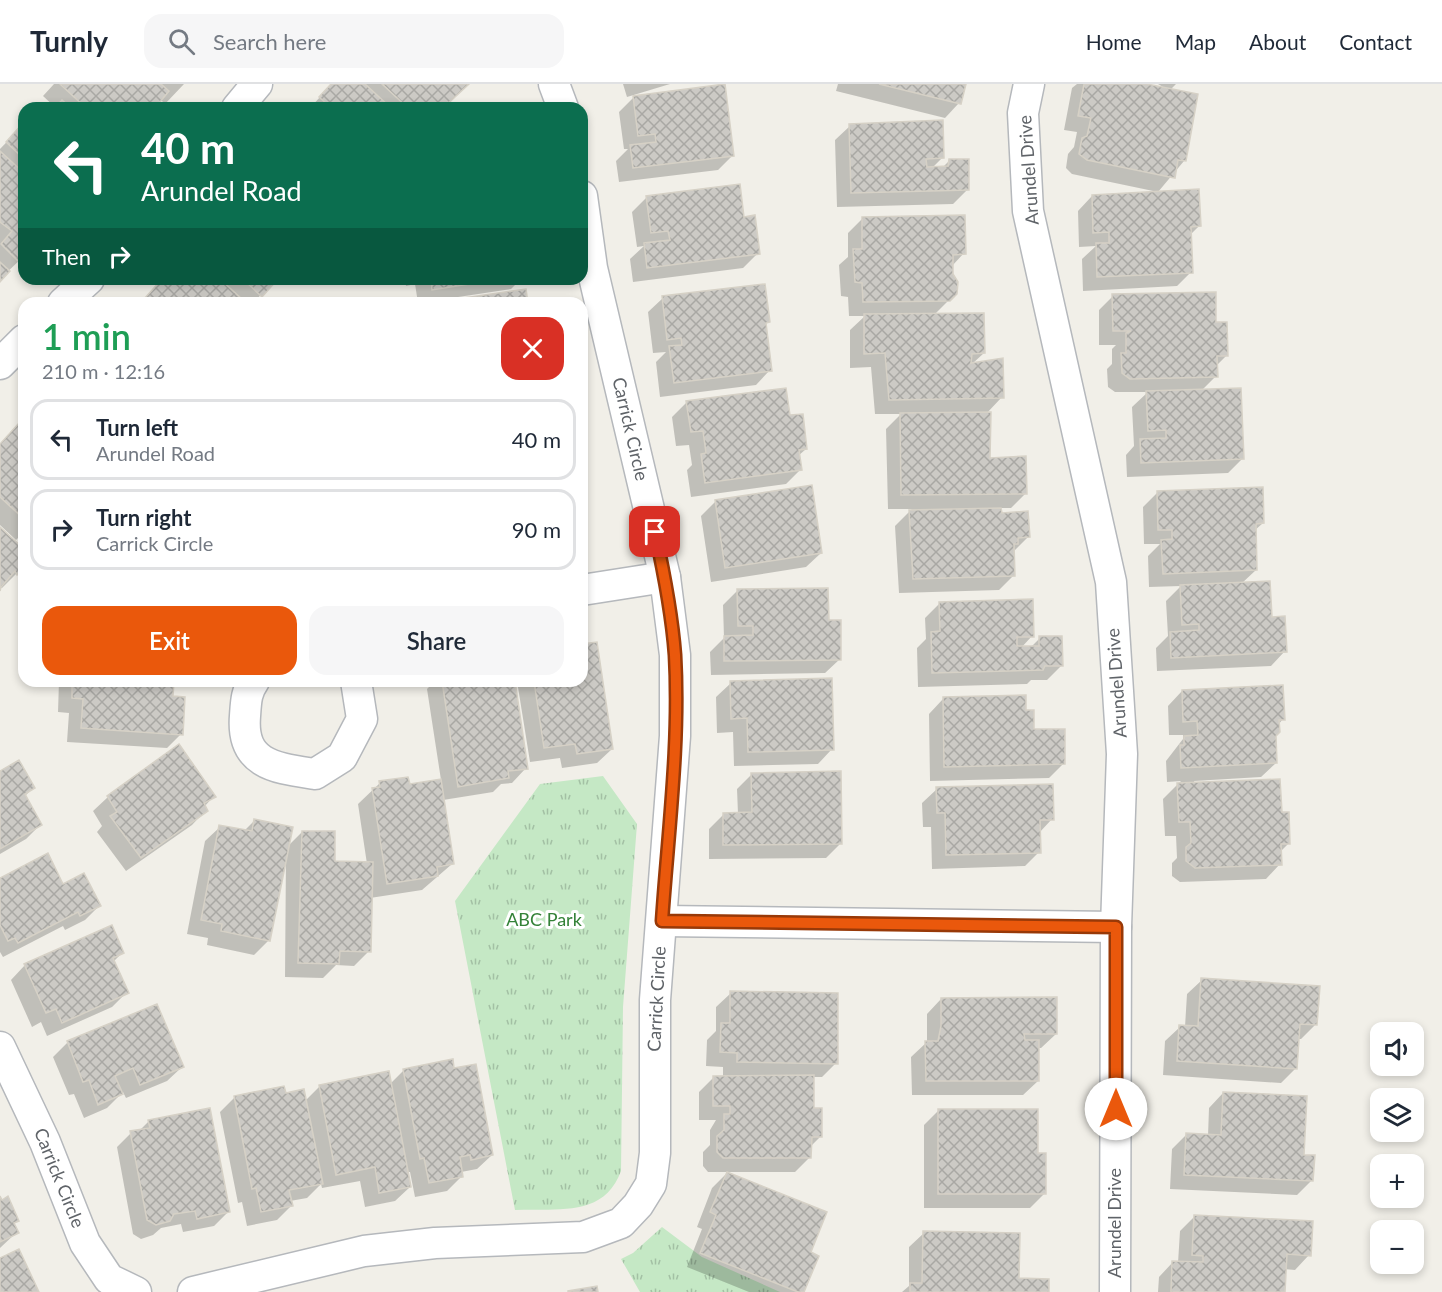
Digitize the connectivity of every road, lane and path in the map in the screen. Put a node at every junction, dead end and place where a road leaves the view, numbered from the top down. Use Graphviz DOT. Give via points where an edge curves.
graph roads {
  1 [pos="257,84"];
  2 [pos="554,84"];
  3 [pos="1029,84"];
  4 [pos="242,102"];
  5 [pos="561,102"];
  6 [pos="588,239"];
  7 [pos="82,285"];
  8 [pos="70,297"];
  9 [pos="18,346"];
  10 [pos="0,364"];
  11 [pos="665,577"];
  12 [pos="588,589"];
  13 [pos="250,687"];
  14 [pos="357,687"];
  15 [pos="662,921"];
  16 [pos="1116,927"];
  17 [pos="0,1047"];
  18 [pos="136,1292"];
  19 [pos="194,1292"];
  20 [pos="1115,1292"];
  1 -- 4 [label="street"];
  2 -- 5 [label="street"];
  3 -- 16 [label="street, Arundel Drive" via="1023,113 1028,211 1111,582 1122,754"];
  6 -- 11 [label="street, Carrick Circle"];
  7 -- 8 [label="street"];
  9 -- 10 [label="street"];
  11 -- 12 [label="street"];
  11 -- 15 [label="street, Carrick Circle" via="675,655 675,725"];
  13 -- 14 [label="street" via="244,730 252,753 274,768 315,774 342,758 362,719"];
  15 -- 16 [label="street"];
  15 -- 19 [label="street, Carrick Circle" via="651,1184 621,1223 583,1237 364,1251"];
  16 -- 20 [label="street, Arundel Drive"];
  17 -- 18 [label="street, Carrick Circle" via="45,1142 86,1243 109,1279"];
}
